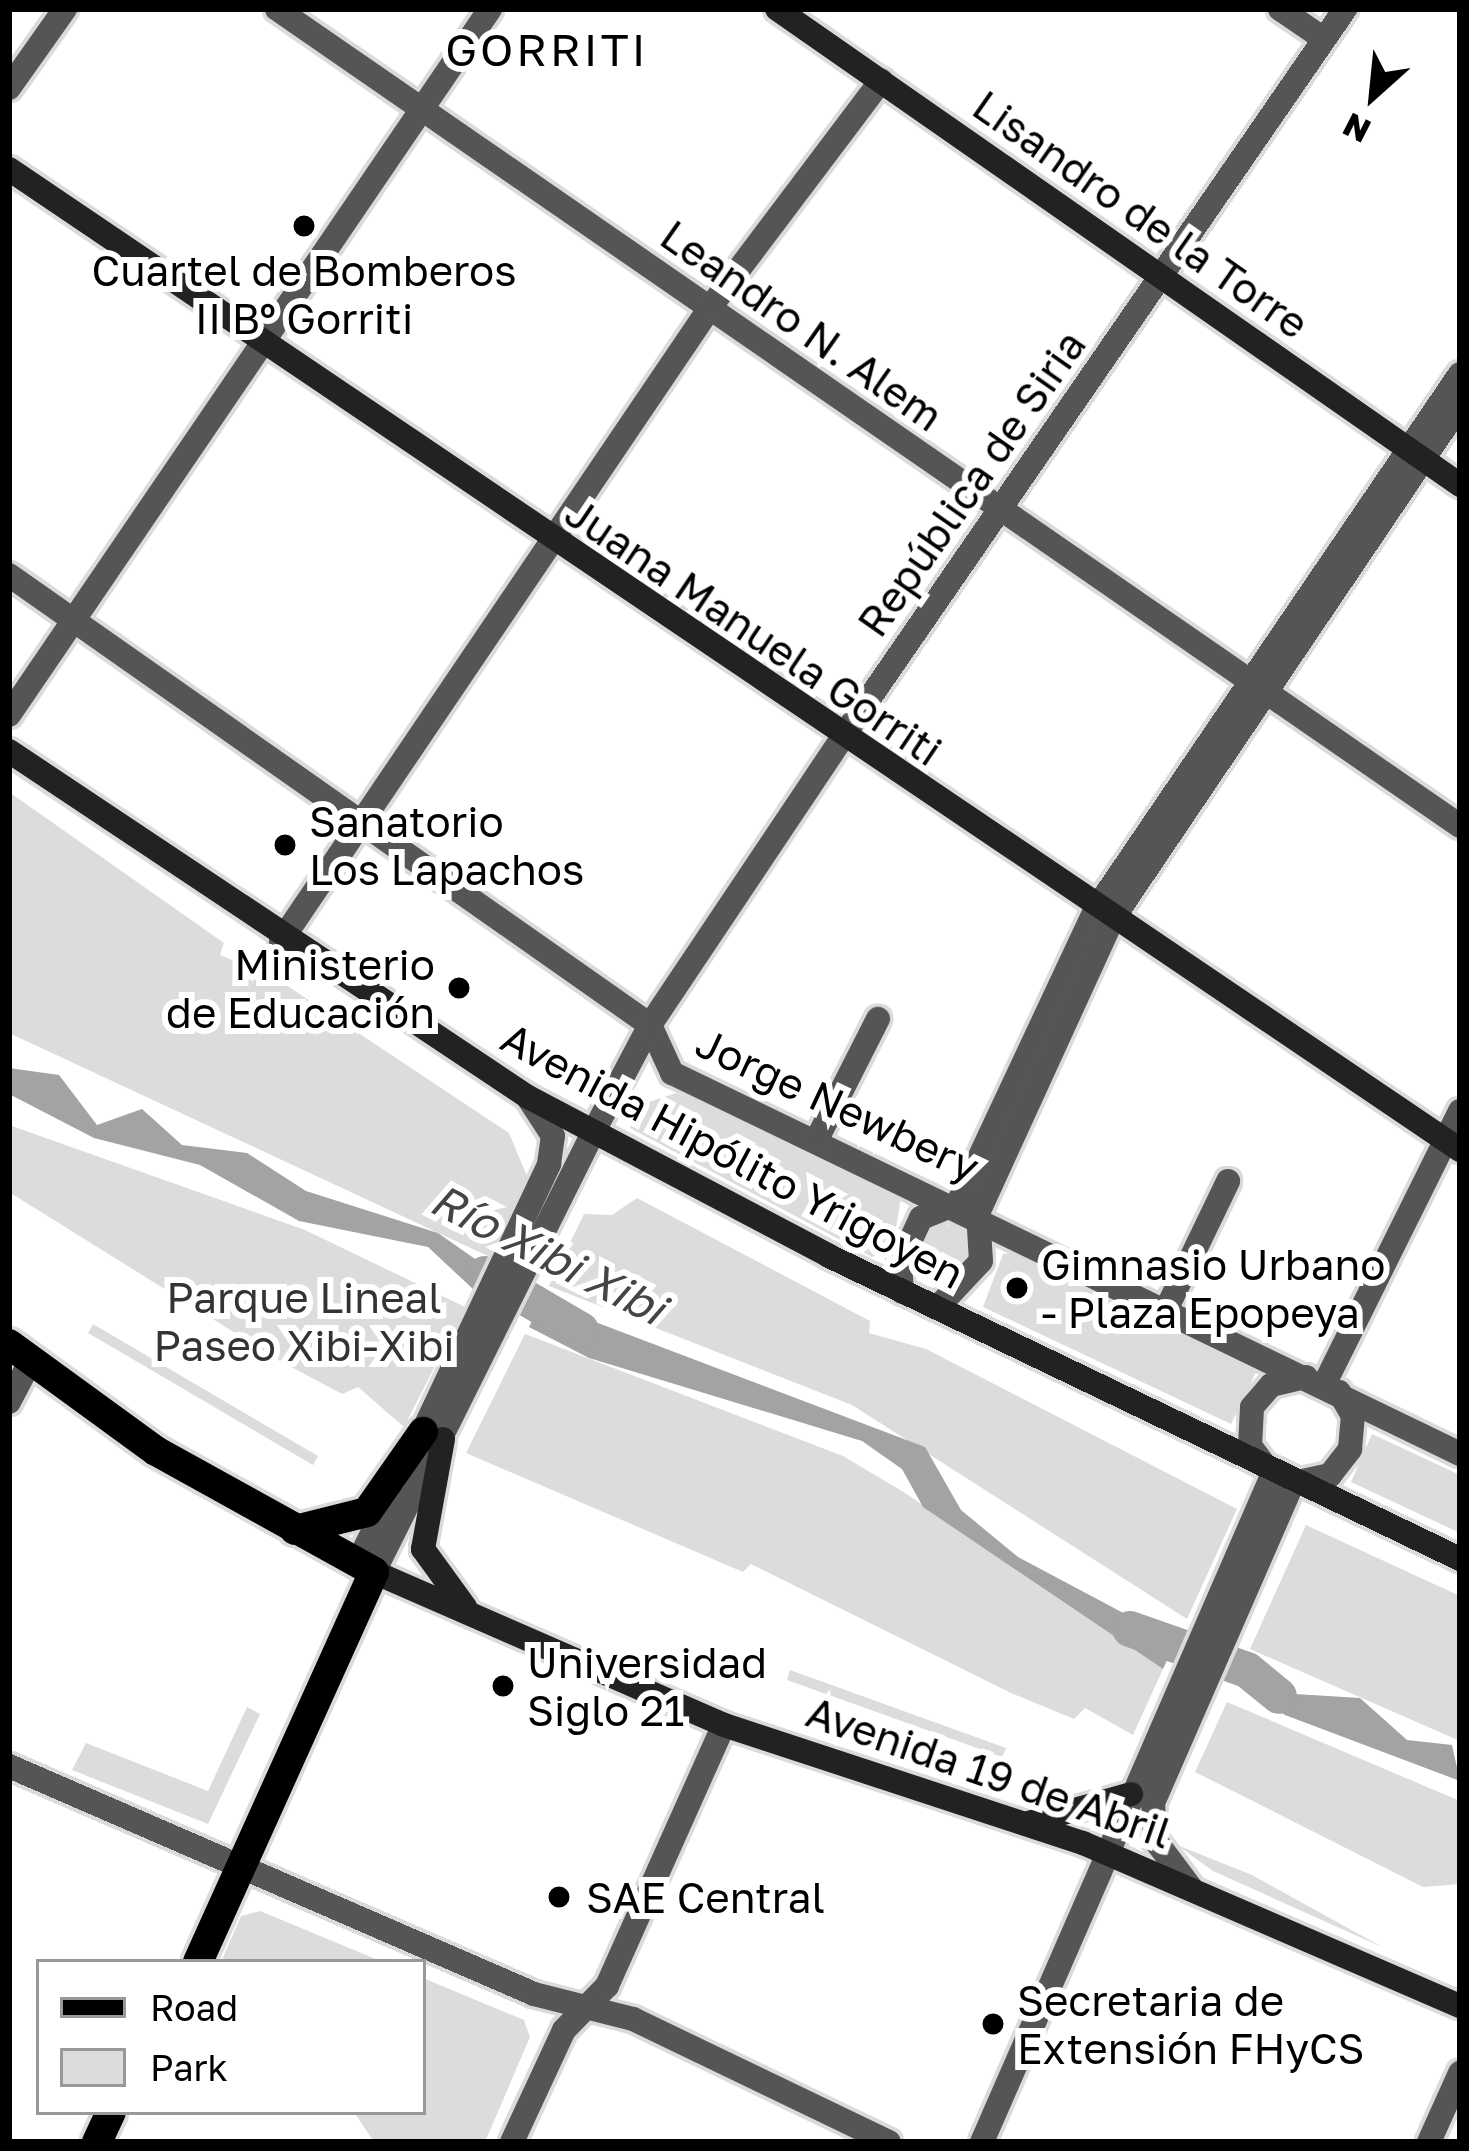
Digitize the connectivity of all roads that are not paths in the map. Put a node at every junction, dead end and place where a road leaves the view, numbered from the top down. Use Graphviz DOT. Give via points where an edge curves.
graph roads {
  1 [pos="65,9"];
  2 [pos="278,9"];
  3 [pos="490,9"];
  4 [pos="777,9"];
  5 [pos="1280,9"];
  6 [pos="1345,9"];
  7 [pos="1324,39"];
  8 [pos="880,80"];
  9 [pos="9,88"];
  10 [pos="420,108"];
  11 [pos="9,169"];
  12 [pos="1164,276"];
  13 [pos="709,309"];
  14 [pos="260,343"];
  15 [pos="1460,374"];
  16 [pos="1460,405"];
  17 [pos="1414,453"];
  18 [pos="1460,485"];
  19 [pos="999,508"];
  20 [pos="552,542"];
  21 [pos="9,575"];
  22 [pos="70,620"];
  23 [pos="1255,685"];
  24 [pos="9,715"];
  25 [pos="842,738"];
  26 [pos="9,751"];
  27 [pos="361,821"];
  28 [pos="1460,826"];
  29 [pos="1104,914"];
  30 [pos="280,941"];
  31 [pos="878,1019"];
  32 [pos="650,1025"];
  33 [pos="528,1097"];
  34 [pos="1460,1111"];
  35 [pos="593,1133"];
  36 [pos="816,1141"];
  37 [pos="1451,1144"];
  38 [pos="1228,1181"];
  39 [pos="552,1187"];
  40 [pos="968,1208"];
  41 [pos="902,1292"];
  42 [pos="937,1308"];
  43 [pos="1167,1308"];
  44 [pos="19,1353"];
  45 [pos="1324,1385"];
  46 [pos="9,1402"];
  47 [pos="433,1436"];
  48 [pos="1460,1454"];
  49 [pos="1283,1478"];
  50 [pos="293,1530"];
  51 [pos="1460,1559"];
  52 [pos="366,1568"];
  53 [pos="476,1617"];
  54 [pos="724,1724"];
  55 [pos="1155,1762"];
  56 [pos="9,1766"];
  57 [pos="1131,1794"];
  58 [pos="1028,1822"];
  59 [pos="1108,1853"];
  60 [pos="232,1863"];
  61 [pos="1191,1888"];
  62 [pos="180,1959"];
  63 [pos="199,1959"];
  64 [pos="1460,2006"];
  65 [pos="589,2010"];
  66 [pos="1460,2073"];
  67 [pos="512,2142"];
  68 [pos="889,2142"];
  69 [pos="982,2142"];
  70 [pos="1429,2142"];
  1 -- 9 [label="street"];
  2 -- 10 [label="street, Leandro N. Alem"];
  3 -- 10 [label="street"];
  4 -- 8 [label="main road, Lisandro de la Torre"];
  5 -- 7 [label="street"];
  6 -- 7 [label="street, República de Siria"];
  7 -- 12 [label="street, República de Siria"];
  8 -- 12 [label="main road, Lisandro de la Torre"];
  8 -- 13 [label="street"];
  10 -- 13 [label="street, Leandro N. Alem"];
  10 -- 14 [label="street"];
  11 -- 14 [label="main road, Juana Manuela Gorriti"];
  12 -- 17 [label="main road, Lisandro de la Torre"];
  12 -- 19 [label="street, República de Siria"];
  13 -- 19 [label="street, Leandro N. Alem"];
  13 -- 20 [label="street"];
  14 -- 20 [label="main road, Juana Manuela Gorriti"];
  14 -- 22 [label="street"];
  15 -- 17 [label="street"];
  16 -- 17 [label="street"];
  17 -- 18 [label="main road, Lisandro de la Torre"];
  17 -- 23 [label="street"];
  19 -- 23 [label="street, Leandro N. Alem"];
  19 -- 25 [label="street, República de Siria"];
  20 -- 25 [label="main road, Juana Manuela Gorriti"];
  20 -- 27 [label="street"];
  21 -- 22 [label="street, Jorge Newbery"];
  22 -- 24 [label="street"];
  22 -- 27 [label="street, Jorge Newbery"];
  23 -- 28 [label="street, Leandro N. Alem"];
  23 -- 29 [label="street"];
  25 -- 29 [label="main road, Juana Manuela Gorriti"];
  25 -- 32 [label="street, República de Siria"];
  26 -- 30 [label="main road, Avenida Hipólito Yrigoyen"];
  27 -- 30 [label="street"];
  27 -- 32 [label="street, Jorge Newbery"];
  29 -- 37 [label="main road, Juana Manuela Gorriti"];
  29 -- 40 [label="street"];
  30 -- 33 [label="main road, Avenida Hipólito Yrigoyen"];
  31 -- 36 [label="street"];
  32 -- 35 [label="street, República de Siria"];
  32 -- 36 [label="street, Jorge Newbery" via="672,1073"];
  33 -- 35 [label="main road, Avenida Hipólito Yrigoyen"];
  33 -- 39 [label="street" via="553,1136"];
  34 -- 37 [label="street"];
  35 -- 39 [label="street, República de Siria"];
  35 -- 41 [label="main road, Avenida Hipólito Yrigoyen"];
  36 -- 40 [label="street, Jorge Newbery"];
  37 -- 45 [label="street"];
  38 -- 43 [label="street"];
  39 -- 47 [label="street, República de Siria"];
  40 -- 41 [label="street" via="920,1218 899,1263"];
  40 -- 42 [label="street" via="981,1261"];
  40 -- 43 [label="street, Jorge Newbery"];
  41 -- 42 [label="main road, Avenida Hipólito Yrigoyen"];
  42 -- 49 [label="main road, Avenida Hipólito Yrigoyen"];
  43 -- 45 [label="street, Jorge Newbery"];
  44 -- 46 [label="street"];
  44 -- 50 [label="main road"];
  45 -- 48 [label="street, Jorge Newbery"];
  45 -- 49 [label="street" via="1353,1416 1351,1449 1330,1475"];
  45 -- 49 [label="street" via="1281,1380 1252,1407 1250,1446"];
  47 -- 50 [label="main road" via="367,1512"];
  47 -- 52 [label="street, República de Siria"];
  47 -- 53 [label="main road" via="423,1550"];
  49 -- 51 [label="main road, Avenida Hipólito Yrigoyen"];
  49 -- 55 [label="street"];
  50 -- 52 [label="main road"];
  52 -- 53 [label="main road, Avenida 19 de Abril"];
  52 -- 60 [label="main road"];
  53 -- 54 [label="main road, Avenida 19 de Abril"];
  54 -- 58 [label="main road, Avenida 19 de Abril"];
  54 -- 65 [label="street"];
  55 -- 57 [label="street"];
  55 -- 61 [label="street" via="1151,1822"];
  56 -- 60 [label="street"];
  57 -- 58 [label="main road"];
  57 -- 59 [label="street"];
  58 -- 59 [label="main road, Avenida 19 de Abril"];
  59 -- 61 [label="main road, Avenida 19 de Abril"];
  59 -- 69 [label="street"];
  60 -- 62 [label="main road"];
  60 -- 63 [label="main road"];
  60 -- 65 [label="street"];
  61 -- 64 [label="main road, Avenida 19 de Abril"];
  65 -- 67 [label="street" via="564,2030"];
  65 -- 68 [label="street" via="633,2019"];
  66 -- 70 [label="street"];
}
